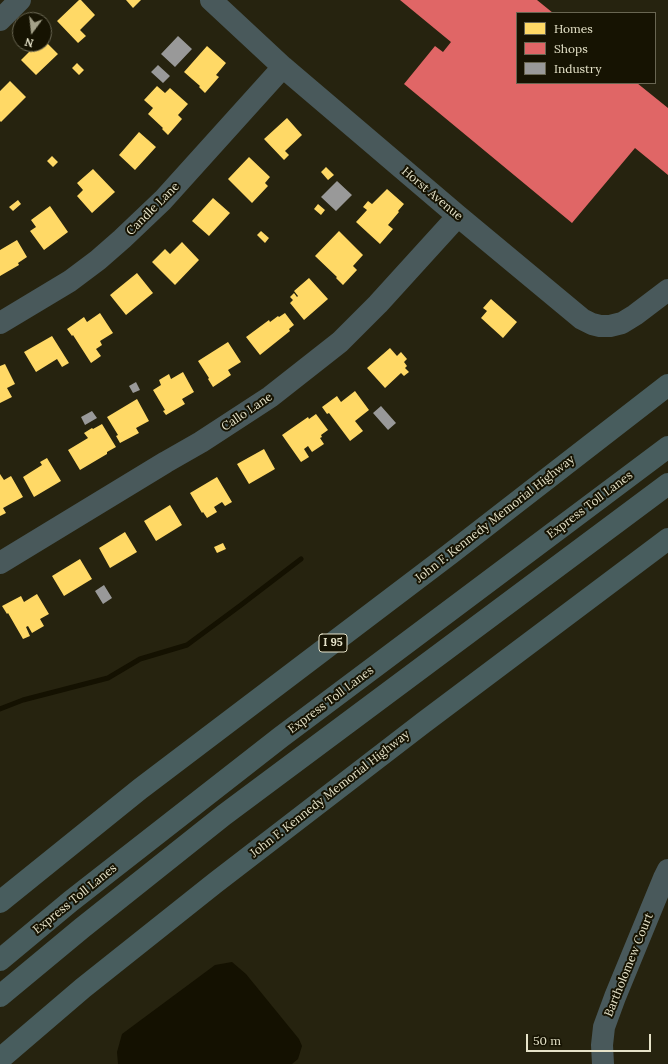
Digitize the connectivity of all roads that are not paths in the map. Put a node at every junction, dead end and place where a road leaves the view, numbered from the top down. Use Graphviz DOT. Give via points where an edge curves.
graph roads {
  1 [pos="20,0"];
  2 [pos="211,0"];
  3 [pos="0,20"];
  4 [pos="283,67"];
  5 [pos="458,216"];
  6 [pos="668,290"];
  7 [pos="0,323"];
  8 [pos="668,385"];
  9 [pos="668,447"];
  10 [pos="668,484"];
  11 [pos="668,539"];
  12 [pos="0,562"];
  13 [pos="668,870"];
  14 [pos="0,902"];
  15 [pos="0,960"];
  16 [pos="0,996"];
  17 [pos="0,1059"];
  18 [pos="603,1064"];
  1 -- 3 [label="street"];
  2 -- 4 [label="street, Horst Avenue"];
  4 -- 5 [label="street, Horst Avenue"];
  4 -- 7 [label="street, Candle Lane" via="163,200 122,239 70,281"];
  5 -- 6 [label="street, Horst Avenue" via="568,309 592,324 610,326 622,322"];
  5 -- 12 [label="street, Callo Lane" via="345,337 270,397 201,442"];
  8 -- 14 [label="highway, John F. Kennedy Memorial Highway / I 95" via="147,784"];
  9 -- 15 [label="highway, Express Toll Lanes" via="282,738"];
  10 -- 16 [label="highway" via="242,802 94,918"];
  11 -- 17 [label="highway, John F. Kennedy Memorial Highway" via="215,883 83,988"];
  13 -- 18 [label="street, Bartholomew Court" via="604,1027"];
}
